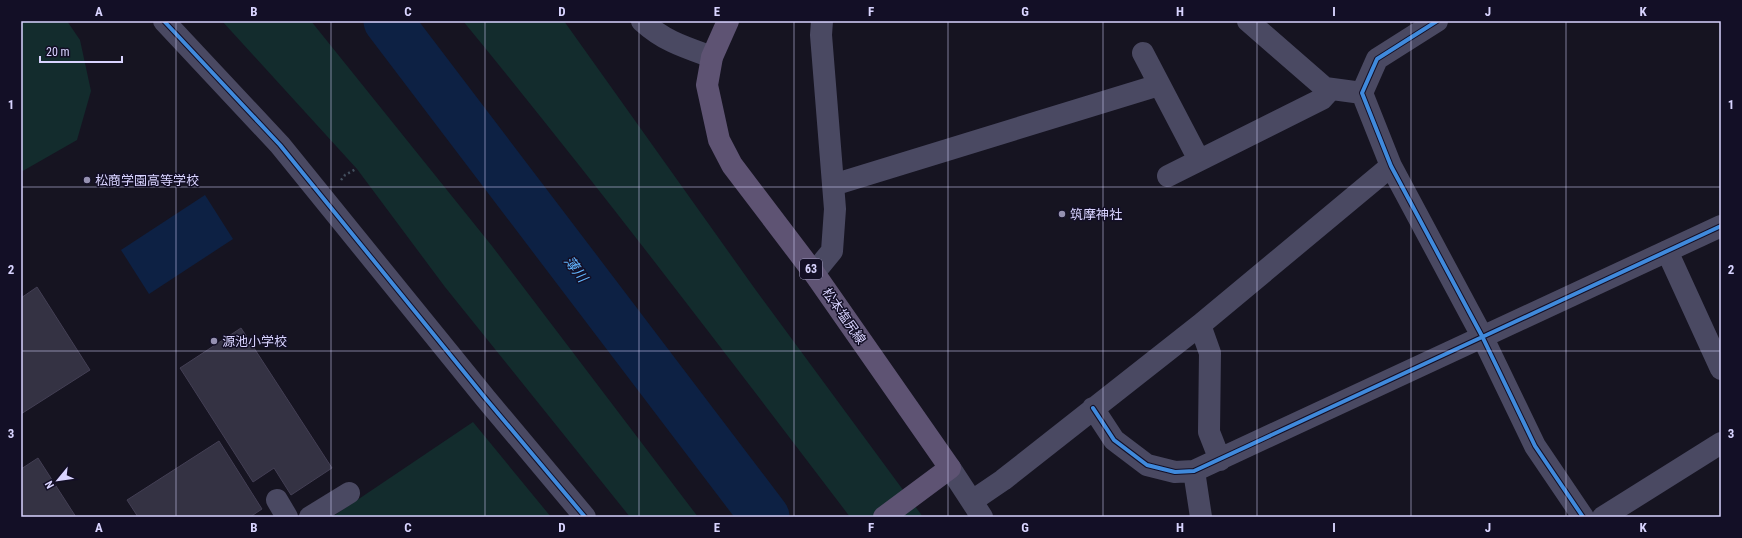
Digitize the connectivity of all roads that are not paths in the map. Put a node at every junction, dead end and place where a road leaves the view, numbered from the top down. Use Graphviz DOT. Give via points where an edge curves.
graph roads {
  1 [pos="164,21"];
  2 [pos="642,21"];
  3 [pos="728,21"];
  4 [pos="822,21"];
  5 [pos="1248,21"];
  6 [pos="1437,21"];
  7 [pos="1143,53"];
  8 [pos="712,57"];
  9 [pos="1159,85"];
  10 [pos="1331,89"];
  11 [pos="1362,93"];
  12 [pos="1199,160"];
  13 [pos="1391,166"];
  14 [pos="1168,176"];
  15 [pos="833,185"];
  16 [pos="1721,226"];
  17 [pos="1667,251"];
  18 [pos="814,272"];
  19 [pos="1200,325"];
  20 [pos="1482,336"];
  21 [pos="1721,369"];
  22 [pos="1094,408"];
  23 [pos="1721,443"];
  24 [pos="1220,460"];
  25 [pos="950,468"];
  26 [pos="1194,471"];
  27 [pos="349,493"];
  28 [pos="977,509"];
  29 [pos="310,517"];
  30 [pos="585,517"];
  31 [pos="884,517"];
  32 [pos="1201,517"];
  33 [pos="1583,517"];
  34 [pos="1603,517"];
  1 -- 30 [label="street" via="280,145"];
  2 -- 8 [label="street" via="655,33 675,44"];
  3 -- 8 [label="main road, 松本塩尻線 / 63"];
  4 -- 15 [label="street"];
  5 -- 10 [label="street" via="1325,88"];
  6 -- 11 [label="street" via="1378,59"];
  7 -- 9 [label="street"];
  8 -- 18 [label="main road, 松本塩尻線 / 63" via="707,85 719,140 732,165"];
  9 -- 12 [label="street"];
  9 -- 15 [label="street" via="1024,136"];
  10 -- 11 [label="street"];
  10 -- 12 [label="street" via="1322,99"];
  11 -- 13 [label="street"];
  12 -- 14 [label="street"];
  13 -- 19 [label="street"];
  13 -- 20 [label="street"];
  15 -- 18 [label="street" via="835,209 832,251"];
  16 -- 17 [label="street"];
  17 -- 20 [label="street"];
  17 -- 21 [label="street"];
  18 -- 25 [label="main road, 松本塩尻線 / 63"];
  19 -- 22 [label="street"];
  19 -- 24 [label="street" via="1210,353 1209,432"];
  20 -- 24 [label="street"];
  20 -- 33 [label="street" via="1535,446"];
  22 -- 26 [label="street" via="1114,440 1147,465 1175,472"];
  22 -- 28 [label="street" via="1002,480"];
  23 -- 34 [label="street"];
  24 -- 26 [label="street"];
  25 -- 28 [label="street"];
  25 -- 31 [label="main road"];
  26 -- 32 [label="street"];
  27 -- 29 [label="street"];
}
